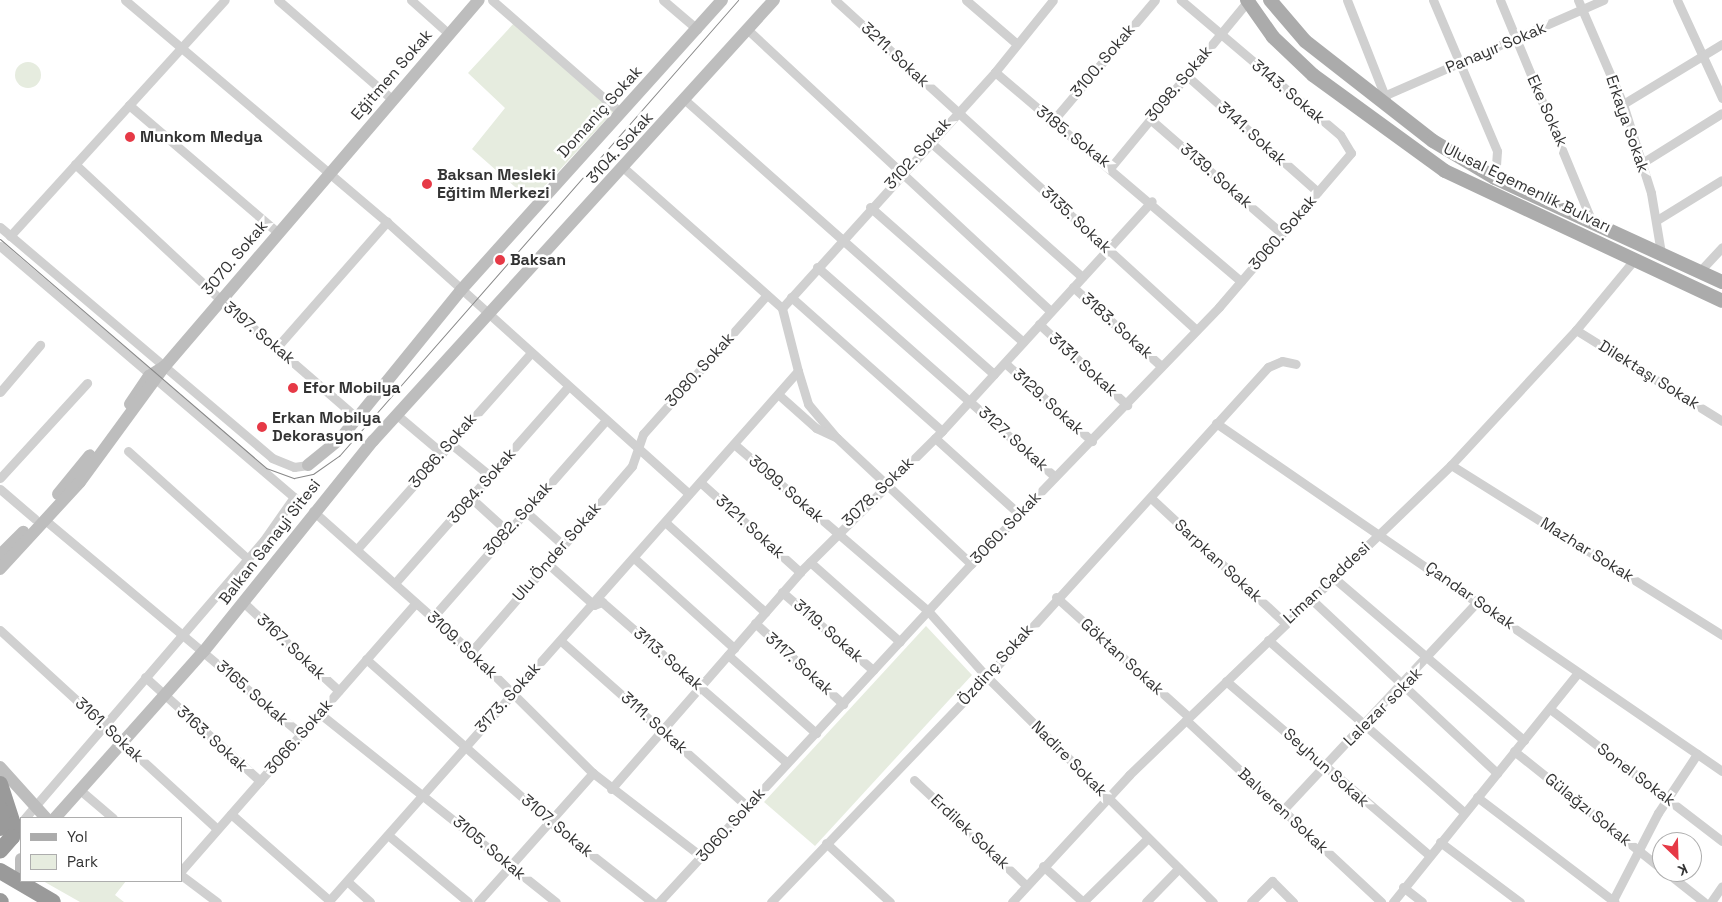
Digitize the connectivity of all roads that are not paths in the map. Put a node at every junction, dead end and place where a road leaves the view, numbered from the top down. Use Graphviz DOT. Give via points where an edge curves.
graph roads {
  1 [pos="125,0"];
  2 [pos="225,0"];
  3 [pos="278,0"];
  4 [pos="411,0"];
  5 [pos="479,0"];
  6 [pos="492,0"];
  7 [pos="663,0"];
  8 [pos="722,0"];
  9 [pos="774,0"];
  10 [pos="835,0"];
  11 [pos="966,0"];
  12 [pos="1053,0"];
  13 [pos="1155,0"];
  14 [pos="1181,0"];
  15 [pos="1270,0"];
  16 [pos="1347,0"];
  17 [pos="1433,0"];
  18 [pos="1500,0"];
  19 [pos="1578,0"];
  20 [pos="1603,0"];
  21 [pos="1677,0"];
  22 [pos="1247,1"];
  23 [pos="1582,10"];
  24 [pos="697,29"];
  25 [pos="748,30"];
  26 [pos="449,34"];
  27 [pos="1220,34"];
  28 [pos="1516,40"];
  29 [pos="1017,44"];
  30 [pos="1722,44"];
  31 [pos="182,48"];
  32 [pos="1700,58"];
  33 [pos="1458,64"];
  34 [pos="995,72"];
  35 [pos="1186,75"];
  36 [pos="1722,98"];
  37 [pos="392,99"];
  38 [pos="685,100"];
  39 [pos="1386,100"];
  40 [pos="1623,104"];
  41 [pos="129,105"];
  42 [pos="955,111"];
  43 [pos="620,113"];
  44 [pos="1722,113"];
  45 [pos="1150,119"];
  46 [pos="1051,123"];
  47 [pos="929,141"];
  48 [pos="1351,154"];
  49 [pos="1642,163"];
  50 [pos="75,164"];
  51 [pos="1111,166"];
  52 [pos="624,168"];
  53 [pos="329,171"];
  54 [pos="899,175"];
  55 [pos="1495,178"];
  56 [pos="1722,180"];
  57 [pos="1318,192"];
  58 [pos="1152,201"];
  59 [pos="870,207"];
  60 [pos="1658,220"];
  61 [pos="387,222"];
  62 [pos="1592,222"];
  63 [pos="0,227"];
  64 [pos="277,232"];
  65 [pos="1281,234"];
  66 [pos="10,236"];
  67 [pos="842,239"];
  68 [pos="0,246"];
  69 [pos="1722,247"];
  70 [pos="1107,250"];
  71 [pos="1661,253"];
  72 [pos="1635,259"];
  73 [pos="817,267"];
  74 [pos="1698,272"];
  75 [pos="1082,277"];
  76 [pos="1241,281"];
  77 [pos="1722,282"];
  78 [pos="1073,287"];
  79 [pos="461,290"];
  80 [pos="767,295"];
  81 [pos="791,297"];
  82 [pos="221,300"];
  83 [pos="1722,300"];
  84 [pos="782,308"];
  85 [pos="1050,311"];
  86 [pos="487,315"];
  87 [pos="1039,324"];
  88 [pos="1195,329"];
  89 [pos="1576,330"];
  90 [pos="1023,342"];
  91 [pos="40,345"];
  92 [pos="277,347"];
  93 [pos="530,354"];
  94 [pos="1005,362"];
  95 [pos="1296,364"];
  96 [pos="1160,365"];
  97 [pos="165,366"];
  98 [pos="798,372"];
  99 [pos="994,374"];
  100 [pos="153,379"];
  101 [pos="87,383"];
  102 [pos="568,387"];
  103 [pos="0,392"];
  104 [pos="780,395"];
  105 [pos="971,401"];
  106 [pos="1127,405"];
  107 [pos="397,415"];
  108 [pos="358,418"];
  109 [pos="605,421"];
  110 [pos="1722,421"];
  111 [pos="1216,423"];
  112 [pos="942,431"];
  113 [pos="837,438"];
  114 [pos="935,438"];
  115 [pos="1092,441"];
  116 [pos="450,443"];
  117 [pos="734,444"];
  118 [pos="636,448"];
  119 [pos="128,450"];
  120 [pos="442,452"];
  121 [pos="308,465"];
  122 [pos="1451,465"];
  123 [pos="490,476"];
  124 [pos="1055,477"];
  125 [pos="0,478"];
  126 [pos="700,482"];
  127 [pos="887,482"];
  128 [pos="0,490"];
  129 [pos="689,494"];
  130 [pos="471,498"];
  131 [pos="1152,498"];
  132 [pos="313,511"];
  133 [pos="525,512"];
  134 [pos="1019,514"];
  135 [pos="40,520"];
  136 [pos="665,522"];
  137 [pos="506,530"];
  138 [pos="838,532"];
  139 [pos="1380,534"];
  140 [pos="14,542"];
  141 [pos="562,545"];
  142 [pos="0,548"];
  143 [pos="357,549"];
  144 [pos="5,557"];
  145 [pos="634,558"];
  146 [pos="248,559"];
  147 [pos="810,562"];
  148 [pos="547,563"];
  149 [pos="971,564"];
  150 [pos="0,571"];
  151 [pos="800,572"];
  152 [pos="1334,578"];
  153 [pos="395,583"];
  154 [pos="782,592"];
  155 [pos="1056,597"];
  156 [pos="1311,599"];
  157 [pos="1480,600"];
  158 [pos="244,603"];
  159 [pos="416,603"];
  160 [pos="594,605"];
  161 [pos="765,612"];
  162 [pos="929,612"];
  163 [pos="433,617"];
  164 [pos="1285,623"];
  165 [pos="755,624"];
  166 [pos="0,630"];
  167 [pos="1722,635"];
  168 [pos="182,636"];
  169 [pos="1268,640"];
  170 [pos="561,641"];
  171 [pos="900,642"];
  172 [pos="204,651"];
  173 [pos="471,652"];
  174 [pos="731,652"];
  175 [pos="1429,659"];
  176 [pos="366,660"];
  177 [pos="873,670"];
  178 [pos="1578,673"];
  179 [pos="145,677"];
  180 [pos="987,677"];
  181 [pos="1226,680"];
  182 [pos="1404,685"];
  183 [pos="700,687"];
  184 [pos="339,691"];
  185 [pos="512,693"];
  186 [pos="164,696"];
  187 [pos="843,704"];
  188 [pos="1550,709"];
  189 [pos="319,713"];
  190 [pos="1187,718"];
  191 [pos="103,725"];
  192 [pos="1366,725"];
  193 [pos="661,730"];
  194 [pos="816,733"];
  195 [pos="301,734"];
  196 [pos="1524,740"];
  197 [pos="122,741"];
  198 [pos="465,746"];
  199 [pos="1514,751"];
  200 [pos="1697,754"];
  201 [pos="788,763"];
  202 [pos="1324,765"];
  203 [pos="0,767"];
  204 [pos="1722,771"];
  205 [pos="1497,773"];
  206 [pos="593,774"];
  207 [pos="914,780"];
  208 [pos="260,781"];
  209 [pos="0,784"];
  210 [pos="611,789"];
  211 [pos="80,790"];
  212 [pos="424,792"];
  213 [pos="1477,797"];
  214 [pos="1108,798"];
  215 [pos="1667,799"];
  216 [pos="36,803"];
  217 [pos="747,806"];
  218 [pos="0,809"];
  219 [pos="1283,810"];
  220 [pos="1464,812"];
  221 [pos="231,814"];
  222 [pos="26,817"];
  223 [pos="45,817"];
  224 [pos="56,817"];
  225 [pos="112,817"];
  226 [pos="550,822"];
  227 [pos="217,829"];
  228 [pos="11,830"];
  229 [pos="388,835"];
  230 [pos="1148,838"];
  231 [pos="1722,841"];
  232 [pos="1440,842"];
  233 [pos="826,843"];
  234 [pos="1638,850"];
  235 [pos="0,851"];
  236 [pos="1428,854"];
  237 [pos="702,857"];
  238 [pos="1652,861"];
  239 [pos="510,866"];
  240 [pos="1043,866"];
  241 [pos="1179,868"];
  242 [pos="182,870"];
  243 [pos="0,871"];
  244 [pos="182,876"];
  245 [pos="347,881"];
  246 [pos="27,882"];
  247 [pos="1679,882"];
  248 [pos="1026,885"];
  249 [pos="1722,886"];
  250 [pos="1404,887"];
  251 [pos="46,898"];
  252 [pos="328,901"];
  253 [pos="1613,901"];
  254 [pos="217,902"];
  255 [pos="370,902"];
  256 [pos="468,902"];
  257 [pos="478,902"];
  258 [pos="556,902"];
  259 [pos="652,902"];
  260 [pos="659,902"];
  261 [pos="771,902"];
  262 [pos="890,902"];
  263 [pos="1012,902"];
  264 [pos="1083,902"];
  265 [pos="1146,902"];
  266 [pos="1213,902"];
  267 [pos="1251,902"];
  268 [pos="1293,902"];
  269 [pos="1381,902"];
  270 [pos="1393,902"];
  271 [pos="1422,902"];
  272 [pos="1520,902"];
  273 [pos="1704,902"];
  274 [pos="1711,902"];
  1 -- 31 [label="street"];
  2 -- 31 [label="street"];
  3 -- 37 [label="street"];
  4 -- 26 [label="street"];
  5 -- 26 [label="street, Eğitmen Sokak"];
  6 -- 43 [label="street"];
  7 -- 24 [label="street"];
  8 -- 24 [label="street, Domaniç Sokak"];
  9 -- 25 [label="street, 3104. Sokak"];
  10 -- 42 [label="street, 3211. Sokak"];
  11 -- 29 [label="street"];
  12 -- 29 [label="street, 3102. Sokak"];
  13 -- 46 [label="street, 3100. Sokak"];
  14 -- 27 [label="street, 3143. Sokak"];
  15 -- 39 [label="main road, Ulusal Egemenlik Bulvarı" via="1305,41"];
  16 -- 39 [label="street"];
  17 -- 33 [label="street"];
  18 -- 28 [label="street, Eke Sokak"];
  19 -- 23 [label="street, Erkaya Sokak"];
  20 -- 23 [label="street, Panayır Sokak"];
  21 -- 32 [label="street"];
  22 -- 27 [label="street, 3098. Sokak"];
  22 -- 72 [label="main road, Ulusal Egemenlik Bulvarı" via="1273,37 1313,75 1400,142 1445,171"];
  23 -- 28 [label="street, Panayır Sokak"];
  23 -- 40 [label="street, Erkaya Sokak"];
  24 -- 43 [label="street, Domaniç Sokak"];
  25 -- 38 [label="street, 3104. Sokak"];
  25 -- 54 [label="street"];
  26 -- 37 [label="street, Eğitmen Sokak"];
  27 -- 35 [label="street, 3098. Sokak"];
  27 -- 48 [label="street, 3143. Sokak" via="1340,135"];
  28 -- 33 [label="street, Panayır Sokak"];
  28 -- 62 [label="street, Eke Sokak"];
  29 -- 34 [label="street, 3102. Sokak"];
  30 -- 32 [label="street"];
  31 -- 41 [label="street"];
  31 -- 53 [label="street"];
  32 -- 36 [label="street"];
  32 -- 40 [label="street"];
  33 -- 39 [label="street, Panayır Sokak"];
  33 -- 55 [label="street" via="1497,151"];
  34 -- 42 [label="street, 3102. Sokak"];
  34 -- 46 [label="street, 3185. Sokak"];
  35 -- 45 [label="street, 3098. Sokak"];
  35 -- 57 [label="street, 3141. Sokak"];
  37 -- 53 [label="street, Eğitmen Sokak"];
  38 -- 52 [label="street, 3104. Sokak"];
  38 -- 67 [label="street"];
  39 -- 55 [label="main road, Ulusal Egemenlik Bulvarı"];
  40 -- 49 [label="street, Erkaya Sokak"];
  41 -- 50 [label="street"];
  41 -- 64 [label="street"];
  42 -- 47 [label="street, 3102. Sokak"];
  42 -- 70 [label="street, 3135. Sokak"];
  43 -- 79 [label="street, Domaniç Sokak"];
  44 -- 49 [label="street"];
  45 -- 51 [label="street, 3098. Sokak"];
  45 -- 65 [label="street, 3139. Sokak"];
  46 -- 51 [label="street, 3185. Sokak"];
  47 -- 54 [label="street, 3102. Sokak"];
  47 -- 75 [label="street"];
  48 -- 57 [label="street, 3060. Sokak"];
  49 -- 60 [label="street, Erkaya Sokak"];
  50 -- 66 [label="street"];
  50 -- 82 [label="street, 3197. Sokak"];
  51 -- 58 [label="street, 3185. Sokak"];
  52 -- 80 [label="street"];
  52 -- 86 [label="street, 3104. Sokak"];
  53 -- 61 [label="street"];
  53 -- 64 [label="street, 3070. Sokak"];
  54 -- 59 [label="street, 3102. Sokak"];
  54 -- 85 [label="street"];
  55 -- 62 [label="main road, Ulusal Egemenlik Bulvarı"];
  56 -- 60 [label="street"];
  57 -- 65 [label="street, 3060. Sokak"];
  58 -- 70 [label="street, 3078. Sokak"];
  58 -- 76 [label="street, 3185. Sokak"];
  59 -- 67 [label="street, 3102. Sokak"];
  59 -- 90 [label="street"];
  60 -- 71 [label="street, Erkaya Sokak"];
  61 -- 79 [label="street"];
  61 -- 92 [label="street"];
  62 -- 71 [label="main road, Ulusal Egemenlik Bulvarı"];
  63 -- 66 [label="street"];
  64 -- 82 [label="street, 3070. Sokak"];
  65 -- 76 [label="street, 3060. Sokak"];
  66 -- 97 [label="street"];
  67 -- 73 [label="street, 3102. Sokak"];
  67 -- 99 [label="street"];
  68 -- 100 [label="street"];
  69 -- 74 [label="street"];
  70 -- 75 [label="street, 3078. Sokak"];
  70 -- 88 [label="street, 3135. Sokak"];
  71 -- 74 [label="main road, Ulusal Egemenlik Bulvarı"];
  72 -- 83 [label="main road, Ulusal Egemenlik Bulvarı"];
  72 -- 89 [label="street, Liman Caddesi"];
  73 -- 81 [label="street, 3102. Sokak"];
  73 -- 105 [label="street, 3127. Sokak"];
  74 -- 77 [label="main road, Ulusal Egemenlik Bulvarı"];
  75 -- 78 [label="street, 3078. Sokak"];
  76 -- 88 [label="street, 3060. Sokak"];
  78 -- 85 [label="street, 3078. Sokak"];
  78 -- 96 [label="street, 3183. Sokak"];
  79 -- 86 [label="street"];
  79 -- 108 [label="street, Domaniç Sokak"];
  80 -- 84 [label="street"];
  80 -- 118 [label="street, 3080. Sokak" via="643,434"];
  81 -- 84 [label="street, 3102. Sokak"];
  81 -- 112 [label="street"];
  82 -- 92 [label="street, 3197. Sokak"];
  82 -- 97 [label="street, 3070. Sokak"];
  84 -- 98 [label="street"];
  85 -- 87 [label="street, 3078. Sokak"];
  86 -- 93 [label="street"];
  86 -- 107 [label="street, Balkan Sanayi Sitesi"];
  87 -- 90 [label="street, 3078. Sokak"];
  87 -- 106 [label="street, 3131. Sokak"];
  88 -- 96 [label="street, 3060. Sokak"];
  89 -- 110 [label="street, Dilektaşı Sokak"];
  89 -- 122 [label="street, Liman Caddesi"];
  90 -- 94 [label="street, 3078. Sokak"];
  91 -- 103 [label="street"];
  92 -- 108 [label="street, 3197. Sokak"];
  93 -- 102 [label="street"];
  93 -- 116 [label="street, 3086. Sokak"];
  94 -- 99 [label="street, 3078. Sokak"];
  94 -- 115 [label="street, 3129. Sokak"];
  95 -- 111 [label="street, Özdinç Sokak" via="1271,365"];
  96 -- 106 [label="street, 3060. Sokak"];
  97 -- 100 [label="street, 3070. Sokak"];
  97 -- 121 [label="street" via="272,458 294,467"];
  98 -- 104 [label="street, 3173. Sokak"];
  98 -- 113 [label="street" via="808,404"];
  99 -- 105 [label="street, 3078. Sokak"];
  100 -- 135 [label="street, 3070. Sokak"];
  100 -- 146 [label="street" via="294,497"];
  101 -- 125 [label="street"];
  102 -- 109 [label="street"];
  102 -- 123 [label="street, 3084. Sokak"];
  104 -- 113 [label="street" via="816,428"];
  104 -- 117 [label="street, 3173. Sokak"];
  105 -- 112 [label="street, 3078. Sokak"];
  105 -- 124 [label="street, 3127. Sokak"];
  106 -- 115 [label="street, 3060. Sokak"];
  107 -- 120 [label="street"];
  107 -- 132 [label="street, Balkan Sanayi Sitesi"];
  108 -- 121 [label="street, Domaniç Sokak" via="330,451"];
  109 -- 118 [label="street"];
  109 -- 133 [label="street, 3082. Sokak"];
  111 -- 131 [label="street, Özdinç Sokak"];
  111 -- 139 [label="street, Çandar Sokak"];
  112 -- 114 [label="street, 3078. Sokak"];
  113 -- 127 [label="street"];
  114 -- 127 [label="street, 3078. Sokak"];
  114 -- 134 [label="street"];
  115 -- 124 [label="street, 3060. Sokak"];
  116 -- 120 [label="street, 3086. Sokak"];
  116 -- 123 [label="street"];
  117 -- 126 [label="street, 3173. Sokak"];
  117 -- 138 [label="street, 3099. Sokak"];
  118 -- 129 [label="street"];
  118 -- 141 [label="street, Ulu Önder Sokak" via="632,466"];
  119 -- 146 [label="street"];
  120 -- 143 [label="street, 3086. Sokak"];
  122 -- 139 [label="street, Liman Caddesi"];
  122 -- 167 [label="street, Mazhar Sokak"];
  123 -- 130 [label="street, 3084. Sokak"];
  124 -- 134 [label="street, 3060. Sokak"];
  126 -- 129 [label="street, 3173. Sokak"];
  126 -- 151 [label="street, 3121. Sokak"];
  127 -- 138 [label="street, 3078. Sokak"];
  127 -- 149 [label="street"];
  128 -- 135 [label="street, 3165. Sokak"];
  129 -- 136 [label="street, 3173. Sokak"];
  130 -- 137 [label="street"];
  130 -- 153 [label="street, 3084. Sokak"];
  131 -- 155 [label="street, Özdinç Sokak"];
  131 -- 164 [label="street, Sarpkan Sokak"];
  132 -- 143 [label="street, 3109. Sokak"];
  132 -- 158 [label="street, Balkan Sanayi Sitesi"];
  133 -- 137 [label="street, 3082. Sokak"];
  133 -- 141 [label="street"];
  134 -- 149 [label="street, 3060. Sokak"];
  135 -- 140 [label="street"];
  135 -- 144 [label="street"];
  135 -- 168 [label="street, 3165. Sokak"];
  136 -- 145 [label="street, 3173. Sokak"];
  136 -- 161 [label="street"];
  137 -- 163 [label="street, 3082. Sokak"];
  138 -- 147 [label="street, 3078. Sokak"];
  138 -- 162 [label="street, 3099. Sokak"];
  139 -- 152 [label="street, Liman Caddesi"];
  139 -- 157 [label="street, Çandar Sokak"];
  140 -- 142 [label="street"];
  140 -- 144 [label="street"];
  141 -- 148 [label="street, Ulu Önder Sokak"];
  143 -- 153 [label="street, 3109. Sokak"];
  144 -- 150 [label="street"];
  145 -- 160 [label="street, 3173. Sokak"];
  145 -- 174 [label="street"];
  146 -- 168 [label="street"];
  147 -- 151 [label="street, 3078. Sokak"];
  147 -- 171 [label="street"];
  148 -- 160 [label="street, 3113. Sokak"];
  148 -- 173 [label="street, Ulu Önder Sokak"];
  149 -- 162 [label="street, 3060. Sokak"];
  151 -- 154 [label="street, 3078. Sokak"];
  152 -- 156 [label="street, Liman Caddesi"];
  152 -- 175 [label="street"];
  153 -- 159 [label="street, 3109. Sokak"];
  154 -- 161 [label="street, 3078. Sokak"];
  154 -- 177 [label="street, 3119. Sokak"];
  155 -- 180 [label="street, Özdinç Sokak"];
  155 -- 190 [label="street, Göktan Sokak"];
  156 -- 164 [label="street, Liman Caddesi"];
  156 -- 182 [label="street"];
  157 -- 175 [label="street, Lalezar sokak"];
  157 -- 178 [label="street, Çandar Sokak"];
  158 -- 172 [label="street, Balkan Sanayi Sitesi"];
  158 -- 184 [label="street, 3167. Sokak"];
  159 -- 163 [label="street, 3109. Sokak"];
  159 -- 176 [label="street, 3066. Sokak"];
  160 -- 170 [label="street, 3173. Sokak"];
  160 -- 183 [label="street, 3113. Sokak" via="602,602"];
  161 -- 165 [label="street, 3078. Sokak"];
  162 -- 171 [label="street, 3060. Sokak"];
  162 -- 180 [label="street, Nadire Sokak"];
  163 -- 173 [label="street, 3109. Sokak"];
  164 -- 169 [label="street, Liman Caddesi"];
  165 -- 174 [label="street, 3078. Sokak"];
  165 -- 187 [label="street, 3117. Sokak"];
  166 -- 191 [label="street, 3161. Sokak"];
  168 -- 172 [label="street, 3165. Sokak"];
  168 -- 179 [label="street"];
  169 -- 181 [label="street, Liman Caddesi"];
  169 -- 192 [label="street"];
  170 -- 185 [label="street, 3173. Sokak"];
  170 -- 193 [label="street, 3111. Sokak"];
  171 -- 177 [label="street, 3060. Sokak"];
  172 -- 186 [label="street, Balkan Sanayi Sitesi"];
  172 -- 195 [label="street, 3165. Sokak"];
  173 -- 185 [label="street, 3109. Sokak"];
  174 -- 183 [label="street, 3078. Sokak"];
  174 -- 194 [label="street"];
  175 -- 182 [label="street, Lalezar sokak"];
  175 -- 196 [label="street"];
  176 -- 184 [label="street, 3066. Sokak"];
  176 -- 198 [label="street, 3107. Sokak"];
  177 -- 187 [label="street, 3060. Sokak"];
  178 -- 188 [label="street"];
  178 -- 200 [label="street, Çandar Sokak"];
  179 -- 186 [label="street, 3163. Sokak"];
  179 -- 191 [label="street"];
  180 -- 214 [label="street, Nadire Sokak"];
  180 -- 233 [label="street, Özdinç Sokak"];
  181 -- 190 [label="street, Liman Caddesi"];
  181 -- 202 [label="street, Seyhun Sokak"];
  182 -- 192 [label="street, Lalezar sokak"];
  182 -- 205 [label="street"];
  183 -- 193 [label="street, 3078. Sokak"];
  183 -- 201 [label="street, 3113. Sokak"];
  184 -- 189 [label="street, 3066. Sokak"];
  185 -- 198 [label="street, 3173. Sokak"];
  185 -- 206 [label="street, 3109. Sokak"];
  186 -- 197 [label="street, Balkan Sanayi Sitesi"];
  186 -- 208 [label="street, 3163. Sokak"];
  187 -- 194 [label="street, 3060. Sokak"];
  188 -- 196 [label="street"];
  188 -- 215 [label="street, Sonel Sokak"];
  189 -- 195 [label="street, 3066. Sokak"];
  189 -- 212 [label="street, 3105. Sokak"];
  190 -- 214 [label="street, Liman Caddesi"];
  190 -- 219 [label="street, Balveren Sokak"];
  191 -- 197 [label="street, 3161. Sokak"];
  191 -- 216 [label="street"];
  192 -- 202 [label="street, Lalezar sokak"];
  192 -- 220 [label="street"];
  193 -- 210 [label="street, 3078. Sokak"];
  193 -- 217 [label="street, 3111. Sokak"];
  194 -- 201 [label="street, 3060. Sokak"];
  195 -- 208 [label="street, 3066. Sokak"];
  196 -- 199 [label="street"];
  197 -- 211 [label="street, Balkan Sanayi Sitesi"];
  197 -- 227 [label="street, 3161. Sokak"];
  198 -- 212 [label="street, 3173. Sokak"];
  198 -- 226 [label="street, 3107. Sokak"];
  199 -- 205 [label="street"];
  199 -- 234 [label="street, Gülağzı Sokak"];
  200 -- 204 [label="street, Çandar Sokak"];
  200 -- 215 [label="street"];
  201 -- 217 [label="street, 3060. Sokak"];
  202 -- 219 [label="street, Lalezar sokak"];
  202 -- 236 [label="street, Seyhun Sokak"];
  203 -- 216 [label="street"];
  205 -- 213 [label="street"];
  206 -- 210 [label="street, 3109. Sokak"];
  206 -- 226 [label="street"];
  207 -- 248 [label="street, Erdilek Sokak"];
  208 -- 221 [label="street, 3066. Sokak"];
  209 -- 228 [label="highway" via="10,805"];
  210 -- 237 [label="street, 3109. Sokak"];
  211 -- 224 [label="street, Balkan Sanayi Sitesi"];
  211 -- 225 [label="street"];
  212 -- 229 [label="street, 3173. Sokak"];
  212 -- 239 [label="street, 3105. Sokak"];
  213 -- 220 [label="street"];
  213 -- 253 [label="street"];
  214 -- 230 [label="street, Nadire Sokak"];
  214 -- 240 [label="street, Liman Caddesi"];
  215 -- 231 [label="street, Sonel Sokak"];
  215 -- 234 [label="street"];
  216 -- 222 [label="street"];
  216 -- 223 [label="street"];
  217 -- 237 [label="street, 3060. Sokak"];
  218 -- 228 [label="highway"];
  219 -- 269 [label="street, Balveren Sokak"];
  220 -- 232 [label="street"];
  221 -- 227 [label="street, 3066. Sokak"];
  221 -- 252 [label="street"];
  226 -- 239 [label="street"];
  226 -- 259 [label="street, 3107. Sokak"];
  227 -- 242 [label="street, 3066. Sokak"];
  228 -- 235 [label="highway"];
  229 -- 245 [label="street, 3173. Sokak"];
  229 -- 256 [label="street"];
  230 -- 241 [label="street, Nadire Sokak"];
  230 -- 264 [label="street"];
  232 -- 236 [label="street"];
  232 -- 272 [label="street"];
  233 -- 261 [label="street, Özdinç Sokak"];
  233 -- 262 [label="street"];
  234 -- 238 [label="street, Gülağzı Sokak"];
  234 -- 253 [label="street"];
  236 -- 250 [label="street"];
  237 -- 260 [label="street, 3060. Sokak"];
  239 -- 257 [label="street"];
  239 -- 258 [label="street, 3105. Sokak"];
  240 -- 248 [label="street, Liman Caddesi"];
  240 -- 264 [label="street"];
  241 -- 265 [label="street"];
  241 -- 266 [label="street, Nadire Sokak"];
  243 -- 251 [label="highway"];
  244 -- 254 [label="street"];
  245 -- 252 [label="street, 3173. Sokak"];
  245 -- 255 [label="street"];
  246 -- 251 [label="street"];
  247 -- 273 [label="street"];
  248 -- 263 [label="street, Liman Caddesi"];
  249 -- 274 [label="street"];
  250 -- 270 [label="street"];
  250 -- 271 [label="street"];
  267 -- 268 [label="street" via="1272,881"];
}
